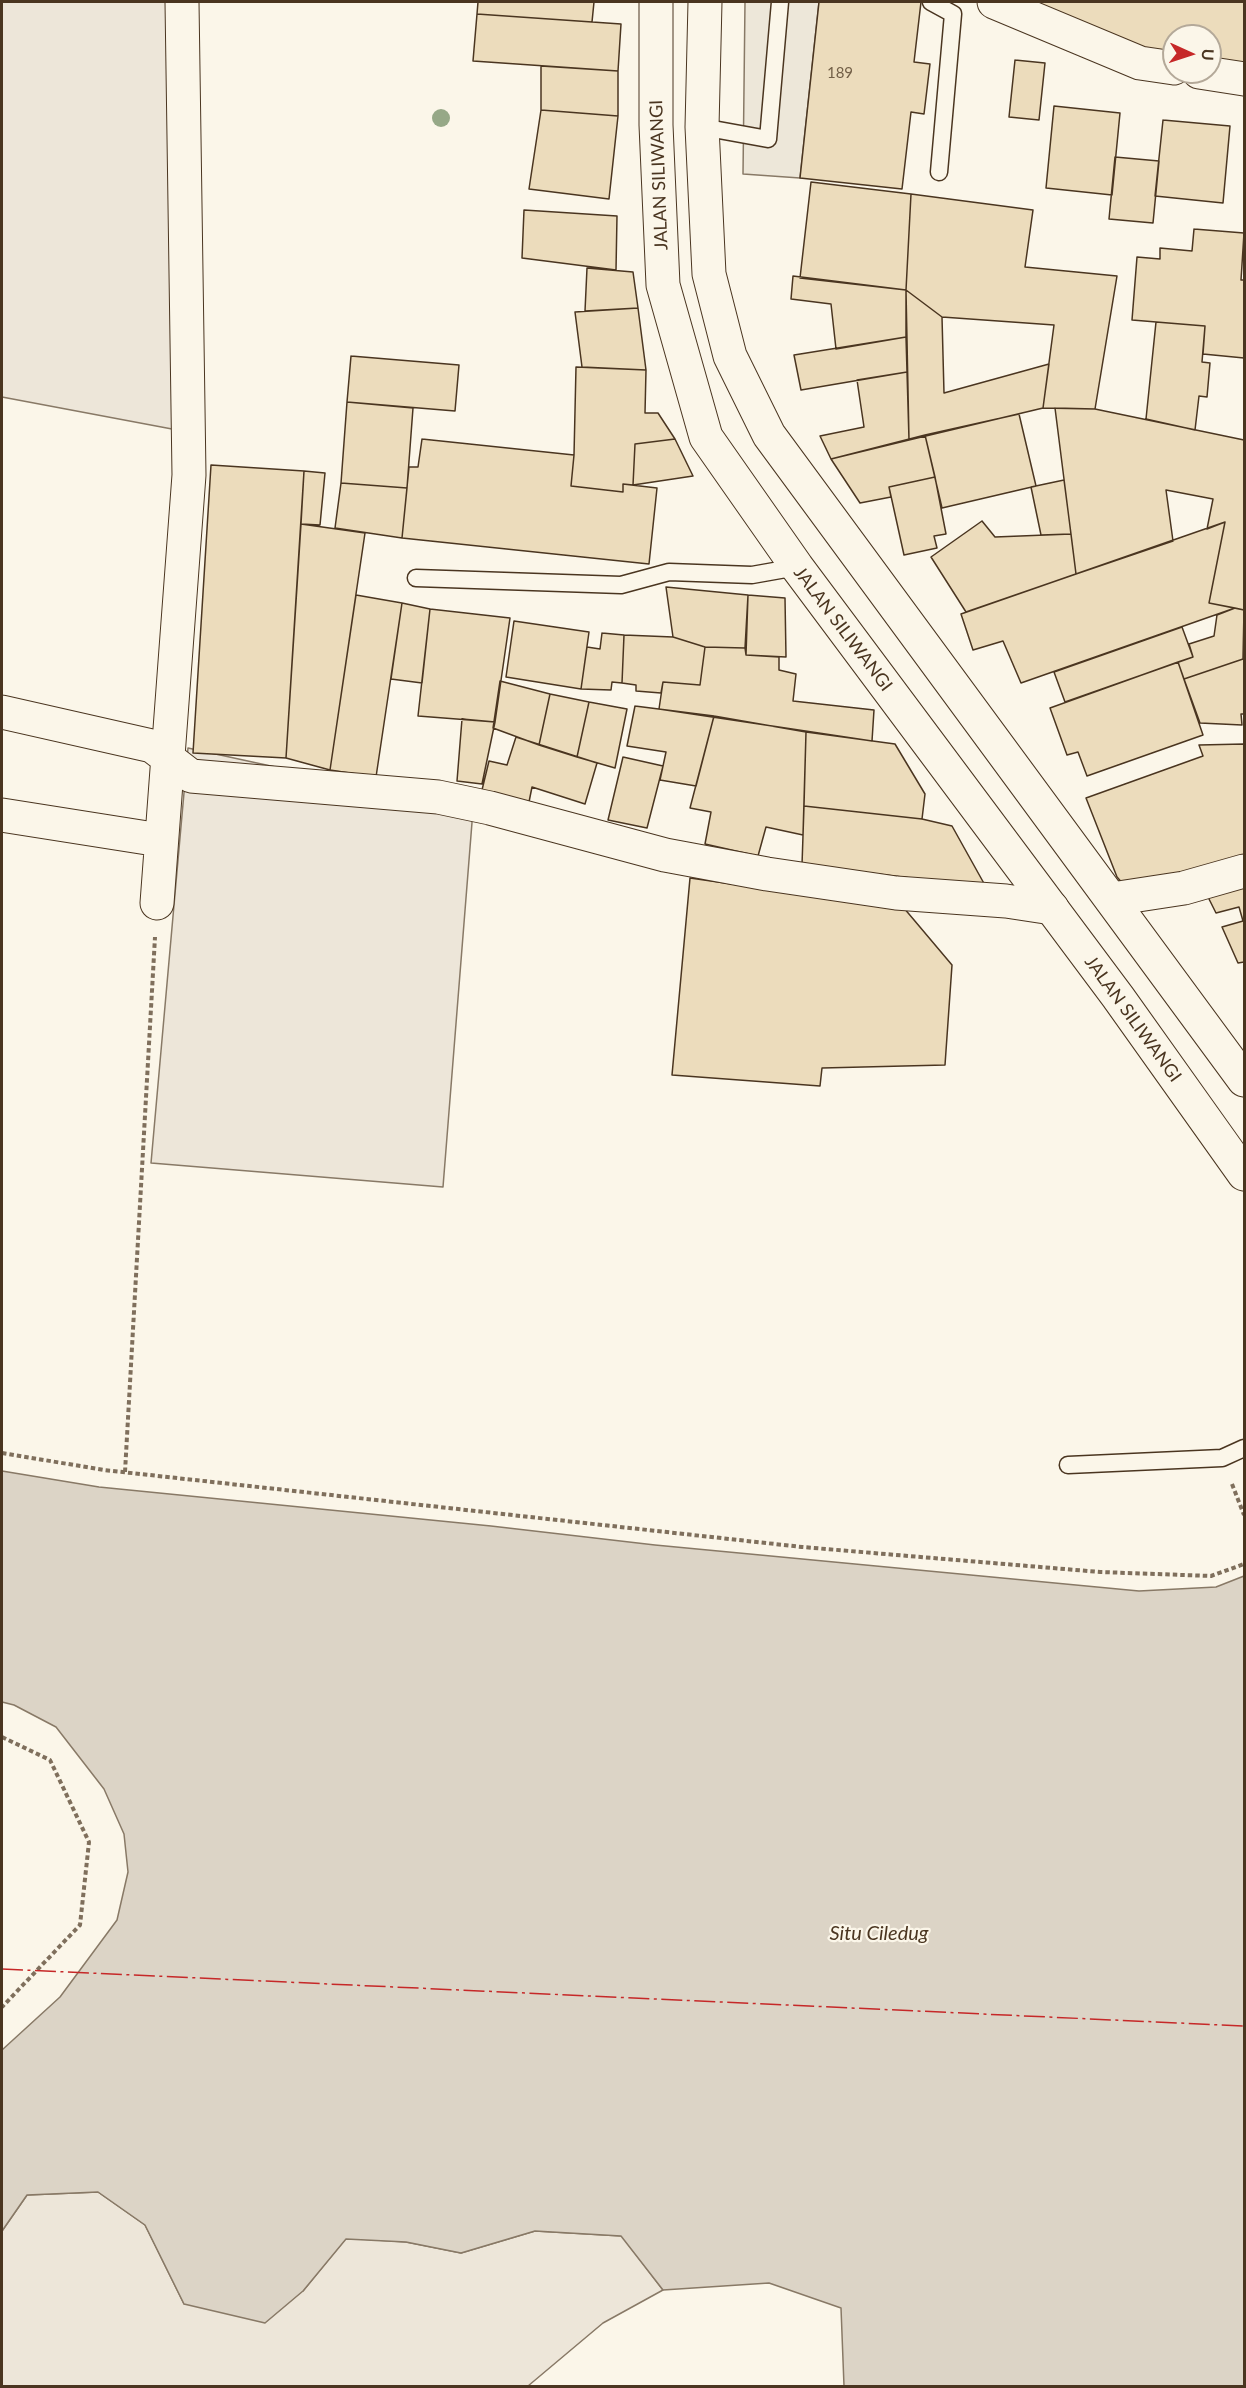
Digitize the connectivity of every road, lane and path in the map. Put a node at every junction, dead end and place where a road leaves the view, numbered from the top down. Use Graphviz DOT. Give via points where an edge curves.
graph roads {
  1 [pos="182,2"];
  2 [pos="656,2"];
  3 [pos="705,2"];
  4 [pos="780,2"];
  5 [pos="931,2"];
  6 [pos="994,2"];
  7 [pos="1162,66"];
  8 [pos="1222,76"];
  9 [pos="1245,79"];
  10 [pos="656,125"];
  11 [pos="702,127"];
  12 [pos="939,172"];
  13 [pos="797,567"];
  14 [pos="416,578"];
  15 [pos="2,712"];
  16 [pos="167,757"];
  17 [pos="2,815"];
  18 [pos="160,840"];
  19 [pos="1245,871"];
  20 [pos="1112,899"];
  21 [pos="157,903"];
  22 [pos="1052,908"];
  23 [pos="1243,1075"];
  24 [pos="1245,1174"];
  25 [pos="1245,1448"];
  26 [pos="2,1453"];
  27 [pos="1068,1465"];
  28 [pos="125,1472"];
  29 [pos="1245,1564"];
  30 [pos="2,1737"];
  31 [pos="2,2007"];
  1 -- 16 [label="main road" via="189,475"];
  2 -- 10 [label="main road, JALAN SILIWANGI"];
  3 -- 11 [label="main road"];
  4 -- 11 [label="lane" via="768,139"];
  5 -- 12 [label="lane" via="953,14"];
  6 -- 7 [label="main road" via="1140,63"];
  8 -- 9 [label="main road"];
  10 -- 11 [label="main road"];
  10 -- 13 [label="main road, JALAN SILIWANGI" via="663,285 706,437"];
  11 -- 20 [label="main road" via="710,274 730,356 769,435"];
  13 -- 14 [label="lane" via="752,575 669,572 621,585"];
  13 -- 22 [label="main road, JALAN SILIWANGI"];
  15 -- 16 [label="main road" via="152,746"];
  16 -- 18 [label="main road"];
  16 -- 22 [label="main road" via="191,776 438,797 665,855 896,893"];
  17 -- 18 [label="main road"];
  18 -- 21 [label="main road"];
  19 -- 20 [label="main road" via="1184,888"];
  20 -- 23 [label="main road"];
  21 -- 28 [label="path"];
  22 -- 24 [label="main road, JALAN SILIWANGI"];
  25 -- 27 [label="lane" via="1222,1458"];
  26 -- 28 [label="path"];
  28 -- 29 [label="path" via="790,1545 1100,1572 1211,1576"];
  30 -- 31 [label="path" via="50,1760 89,1842 80,1925"];
}
